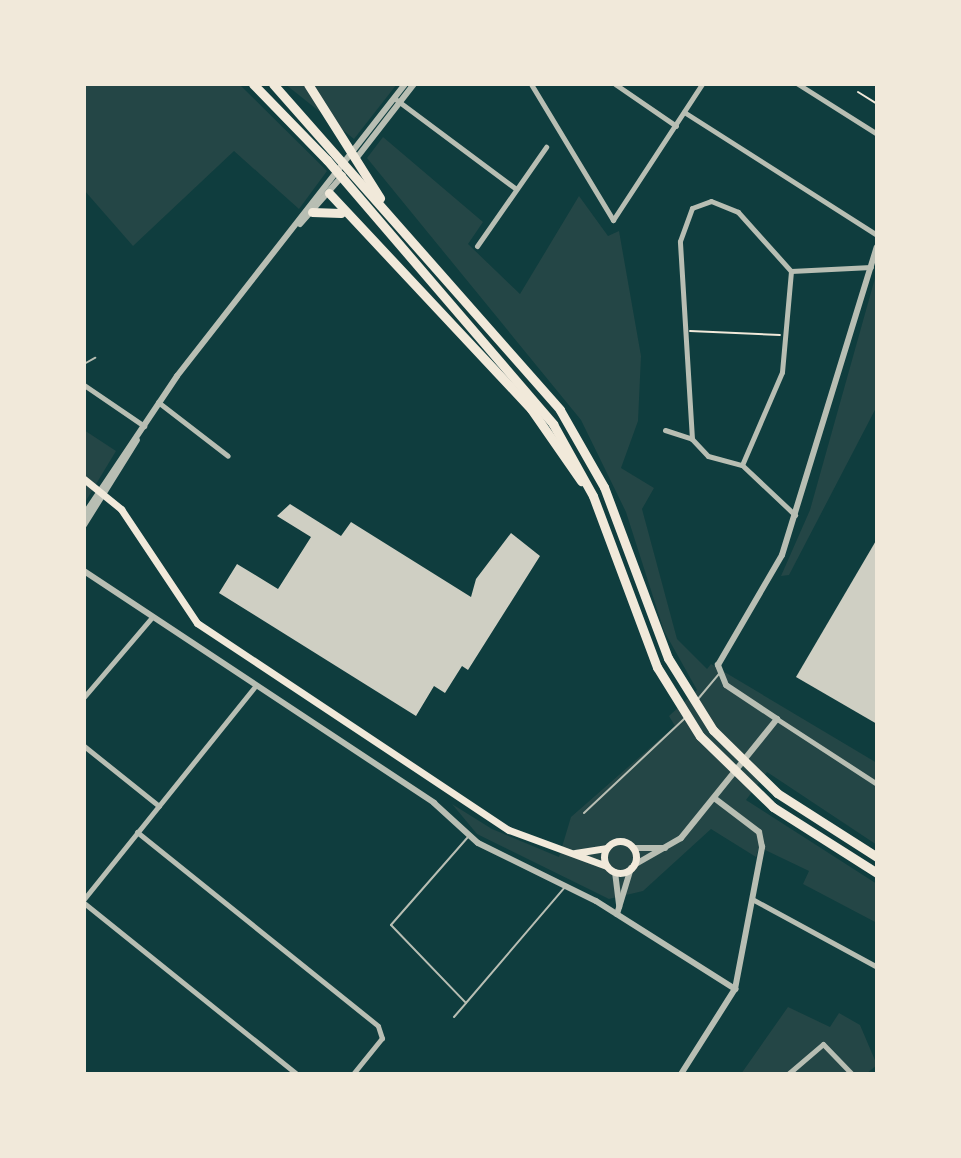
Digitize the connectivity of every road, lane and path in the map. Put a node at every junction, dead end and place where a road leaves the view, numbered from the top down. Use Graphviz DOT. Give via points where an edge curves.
graph roads {
  1 [pos="253,84"];
  2 [pos="273,84"];
  3 [pos="308,84"];
  4 [pos="405,84"];
  5 [pos="414,84"];
  6 [pos="531,84"];
  7 [pos="615,84"];
  8 [pos="702,84"];
  9 [pos="798,84"];
  10 [pos="858,92"];
  11 [pos="394,98"];
  12 [pos="401,103"];
  13 [pos="877,104"];
  14 [pos="684,112"];
  15 [pos="676,126"];
  16 [pos="877,134"];
  17 [pos="546,147"];
  18 [pos="331,181"];
  19 [pos="516,189"];
  20 [pos="329,193"];
  21 [pos="381,201"];
  22 [pos="312,212"];
  23 [pos="344,214"];
  24 [pos="291,233"];
  25 [pos="877,235"];
  26 [pos="477,246"];
  27 [pos="877,247"];
  28 [pos="871,267"];
  29 [pos="791,271"];
  30 [pos="685,331"];
  31 [pos="789,335"];
  32 [pos="95,358"];
  33 [pos="84,364"];
  34 [pos="84,385"];
  35 [pos="158,402"];
  36 [pos="144,426"];
  37 [pos="665,430"];
  38 [pos="692,439"];
  39 [pos="228,456"];
  40 [pos="742,465"];
  41 [pos="84,479"];
  42 [pos="96,502"];
  43 [pos="599,511"];
  44 [pos="84,515"];
  45 [pos="795,515"];
  46 [pos="84,525"];
  47 [pos="84,571"];
  48 [pos="152,617"];
  49 [pos="719,674"];
  50 [pos="255,686"];
  51 [pos="84,697"];
  52 [pos="777,719"];
  53 [pos="84,746"];
  54 [pos="877,784"];
  55 [pos="714,798"];
  56 [pos="159,806"];
  57 [pos="584,813"];
  58 [pos="137,832"];
  59 [pos="469,836"];
  60 [pos="672,845"];
  61 [pos="607,847"];
  62 [pos="633,848"];
  63 [pos="565,853"];
  64 [pos="877,857"];
  65 [pos="607,866"];
  66 [pos="632,867"];
  67 [pos="615,872"];
  68 [pos="877,873"];
  69 [pos="565,887"];
  70 [pos="752,899"];
  71 [pos="84,901"];
  72 [pos="617,914"];
  73 [pos="877,967"];
  74 [pos="735,989"];
  75 [pos="466,1003"];
  76 [pos="454,1017"];
  77 [pos="297,1074"];
  78 [pos="353,1074"];
  79 [pos="681,1074"];
  80 [pos="788,1074"];
  81 [pos="852,1074"];
  1 -- 43 [label="highway" via="528,391 571,452"];
  2 -- 21 [label="highway"];
  3 -- 21 [label="highway"];
  4 -- 11 [label="street"];
  5 -- 12 [label="street"];
  6 -- 15 [label="street" via="613,220"];
  7 -- 15 [label="street"];
  8 -- 14 [label="street"];
  9 -- 16 [label="street"];
  10 -- 13 [label="path"];
  11 -- 12 [label="street"];
  11 -- 18 [label="street"];
  12 -- 18 [label="street"];
  12 -- 19 [label="street"];
  14 -- 15 [label="street"];
  14 -- 25 [label="street"];
  17 -- 19 [label="street"];
  18 -- 20 [label="street"];
  18 -- 24 [label="street"];
  19 -- 26 [label="street"];
  20 -- 22 [label="street"];
  20 -- 23 [label="highway"];
  21 -- 64 [label="highway" via="575,431 680,681 713,730 769,786"];
  22 -- 23 [label="highway"];
  22 -- 24 [label="street"];
  23 -- 43 [label="highway" via="538,417"];
  24 -- 35 [label="street"];
  27 -- 28 [label="street"];
  28 -- 29 [label="street"];
  28 -- 45 [label="street"];
  29 -- 30 [label="street" via="756,226 716,202 692,208 680,241"];
  29 -- 31 [label="street"];
  30 -- 31 [label="path"];
  30 -- 38 [label="street"];
  31 -- 40 [label="street" via="768,413"];
  32 -- 33 [label="lane"];
  34 -- 36 [label="street"];
  35 -- 36 [label="street"];
  35 -- 39 [label="street"];
  36 -- 42 [label="street"];
  37 -- 38 [label="street"];
  38 -- 40 [label="street" via="704,454"];
  40 -- 45 [label="street"];
  41 -- 63 [label="main road" via="121,509 191,619 509,830"];
  42 -- 44 [label="street"];
  42 -- 46 [label="street"];
  43 -- 68 [label="highway" via="667,687 711,749 759,796"];
  45 -- 49 [label="street" via="776,570"];
  47 -- 48 [label="street"];
  48 -- 50 [label="street"];
  48 -- 51 [label="street"];
  49 -- 52 [label="street"];
  49 -- 57 [label="lane" via="673,734"];
  50 -- 56 [label="street"];
  50 -- 59 [label="street" via="434,803"];
  52 -- 54 [label="street"];
  52 -- 55 [label="street"];
  53 -- 56 [label="street"];
  55 -- 60 [label="street"];
  55 -- 70 [label="street" via="761,835"];
  56 -- 58 [label="street"];
  58 -- 71 [label="street"];
  58 -- 78 [label="street" via="378,1026 382,1038"];
  59 -- 69 [label="street"];
  59 -- 75 [label="lane" via="391,925"];
  60 -- 62 [label="street"];
  60 -- 66 [label="street"];
  61 -- 62 [label="main road" via="621,841"];
  61 -- 63 [label="main road"];
  61 -- 65 [label="main road"];
  62 -- 66 [label="main road"];
  63 -- 65 [label="main road"];
  65 -- 67 [label="main road"];
  66 -- 67 [label="main road"];
  66 -- 72 [label="street"];
  67 -- 72 [label="street" via="622,891"];
  69 -- 72 [label="street"];
  69 -- 75 [label="lane"];
  70 -- 73 [label="street"];
  70 -- 74 [label="street"];
  71 -- 77 [label="street"];
  72 -- 74 [label="street"];
  74 -- 79 [label="street"];
  75 -- 76 [label="lane"];
  80 -- 81 [label="street" via="823,1044"];
}
